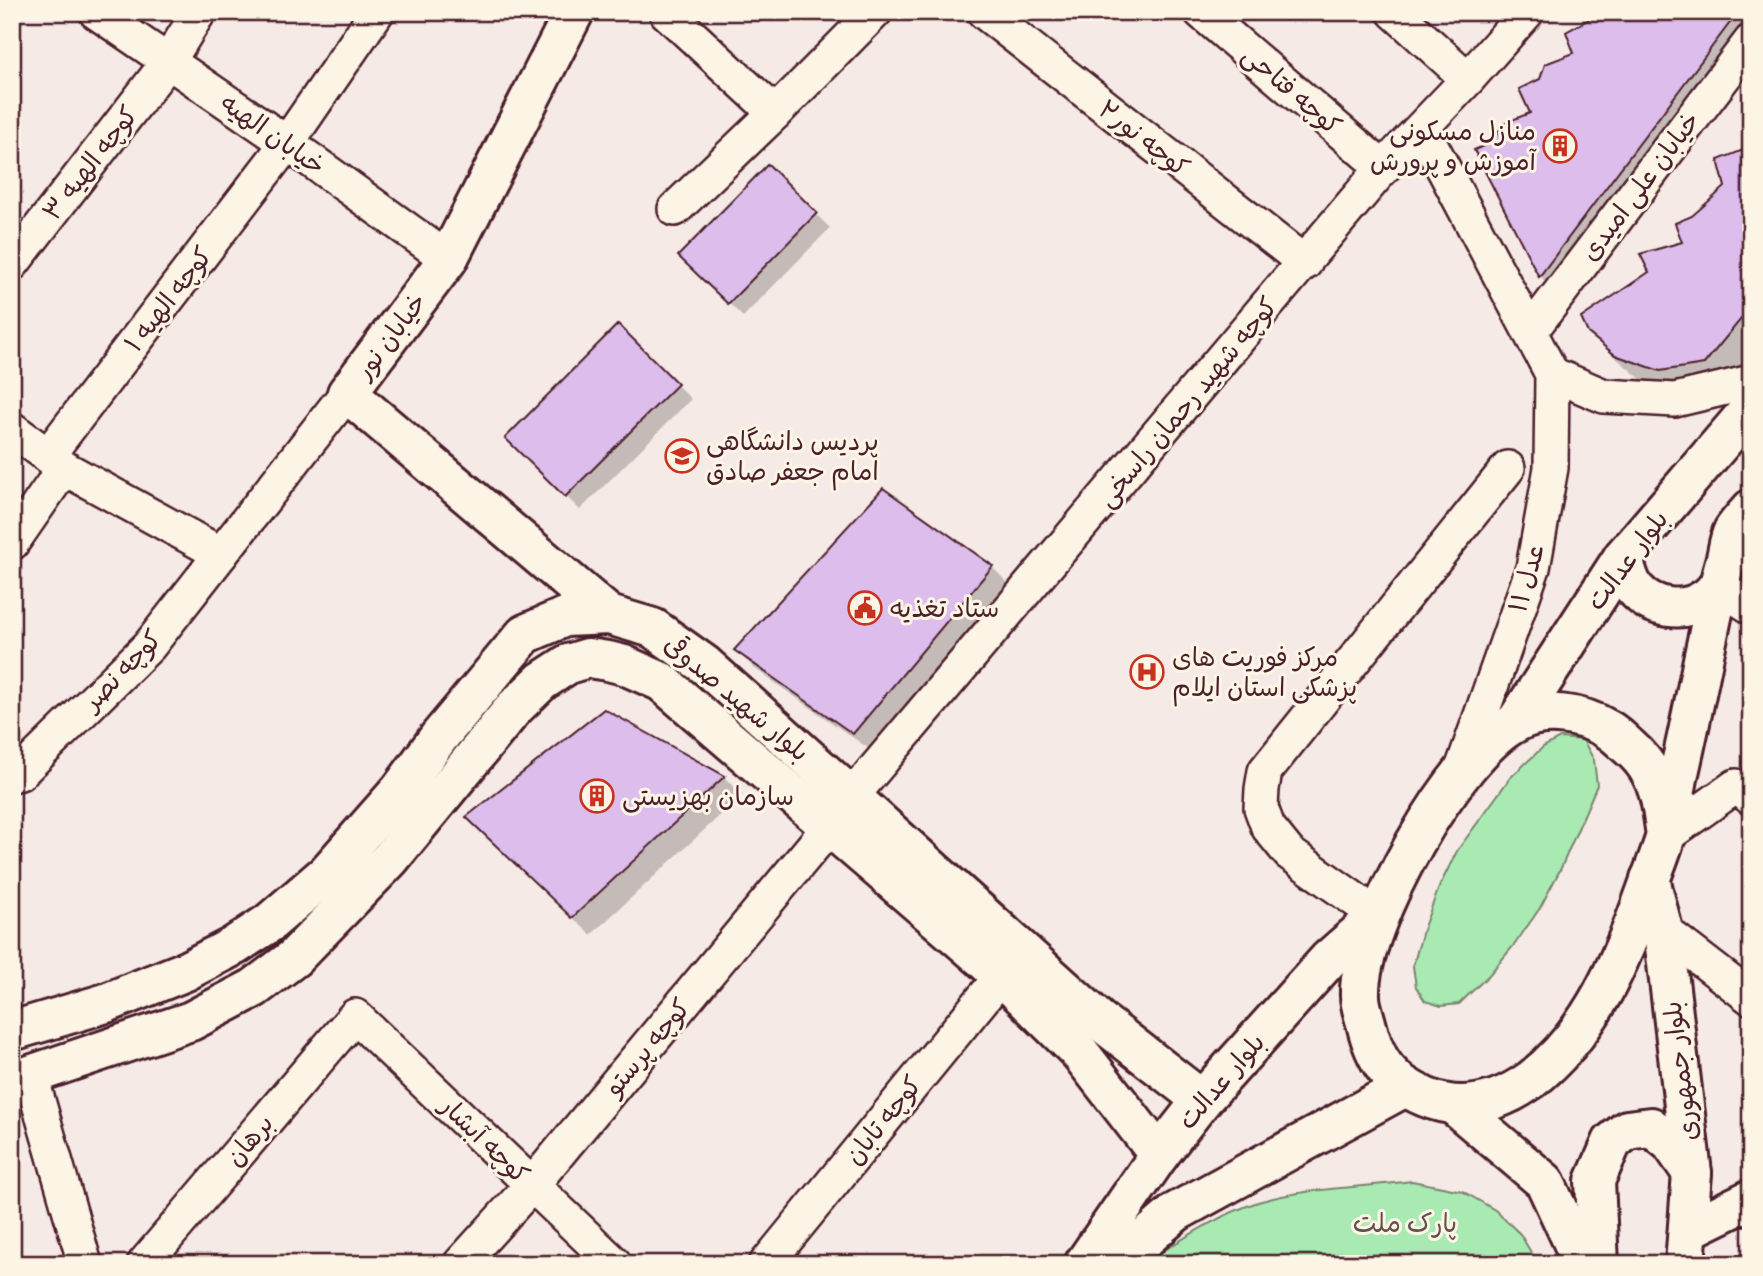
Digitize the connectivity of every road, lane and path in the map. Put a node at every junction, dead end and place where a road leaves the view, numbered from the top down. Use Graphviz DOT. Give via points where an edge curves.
graph roads {
  1 [pos="96,12"];
  2 [pos="200,12"];
  3 [pos="377,12"];
  4 [pos="574,12"];
  5 [pos="666,12"];
  6 [pos="875,12"];
  7 [pos="984,12"];
  8 [pos="1202,12"];
  9 [pos="1394,12"];
  10 [pos="1527,12"];
  11 [pos="1751,40"];
  12 [pos="168,62"];
  13 [pos="1468,79"];
  14 [pos="775,113"];
  15 [pos="1422,128"];
  16 [pos="287,143"];
  17 [pos="1383,169"];
  18 [pos="676,209"];
  19 [pos="448,259"];
  20 [pos="1305,263"];
  21 [pos="12,264"];
  22 [pos="1530,332"];
  23 [pos="1552,374"];
  24 [pos="1751,382"];
  25 [pos="347,393"];
  26 [pos="1751,408"];
  27 [pos="12,429"];
  28 [pos="56,461"];
  29 [pos="1508,468"];
  30 [pos="1751,509"];
  31 [pos="12,543"];
  32 [pos="221,554"];
  33 [pos="1623,557"];
  34 [pos="1718,586"];
  35 [pos="1751,607"];
  36 [pos="609,615"];
  37 [pos="608,661"];
  38 [pos="1517,722"];
  39 [pos="1460,773"];
  40 [pos="12,775"];
  41 [pos="1751,798"];
  42 [pos="841,811"];
  43 [pos="1666,836"];
  44 [pos="1650,879"];
  45 [pos="1378,916"];
  46 [pos="1663,930"];
  47 [pos="1012,963"];
  48 [pos="1751,998"];
  49 [pos="355,1016"];
  50 [pos="12,1031"];
  51 [pos="22,1078"];
  52 [pos="1405,1087"];
  53 [pos="1202,1100"];
  54 [pos="1455,1106"];
  55 [pos="1158,1154"];
  56 [pos="1692,1173"];
  57 [pos="532,1185"];
  58 [pos="1751,1199"];
  59 [pos="1687,1247"];
  60 [pos="85,1264"];
  61 [pos="144,1264"];
  62 [pos="460,1264"];
  63 [pos="615,1264"];
  64 [pos="766,1264"];
  65 [pos="1084,1264"];
  66 [pos="1116,1264"];
  67 [pos="1583,1264"];
  68 [pos="1599,1264"];
  1 -- 12 [label="street, خیابان الهیه"];
  2 -- 12 [label="street, کوچه الهیه ۳"];
  3 -- 16 [label="street, کوچه الهیه ۱"];
  4 -- 19 [label="main road, خیابان نور"];
  5 -- 14 [label="street"];
  6 -- 14 [label="street"];
  7 -- 20 [label="street, کوچه نور۲"];
  8 -- 17 [label="street, کوچه فتاحی"];
  9 -- 13 [label="street"];
  10 -- 13 [label="street, کوچه شهید رحمان راسخی"];
  11 -- 22 [label="street, خیابان علی امیدی"];
  12 -- 16 [label="street, خیابان الهیه"];
  12 -- 21 [label="street, کوچه الهیه ۳"];
  13 -- 15 [label="street, کوچه شهید رحمان راسخی"];
  14 -- 18 [label="street"];
  15 -- 17 [label="street, کوچه شهید رحمان راسخی"];
  15 -- 22 [label="street, عدل ۱۱"];
  16 -- 19 [label="street, خیابان الهیه"];
  16 -- 28 [label="street, کوچه الهیه ۱"];
  17 -- 20 [label="street, کوچه شهید رحمان راسخی"];
  19 -- 25 [label="main road, خیابان نور"];
  20 -- 42 [label="street, کوچه شهید رحمان راسخی"];
  22 -- 23 [label="street, عدل ۱۱"];
  23 -- 24 [label="street" via="1604,396 1675,400"];
  23 -- 39 [label="street, عدل ۱۱" via="1551,468 1533,568"];
  25 -- 32 [label="street, کوچه نصر"];
  25 -- 36 [label="main road, خیابان نور"];
  26 -- 33 [label="main road, بلوار عدالت"];
  27 -- 28 [label="street"];
  28 -- 31 [label="street, کوچه الهیه ۱"];
  28 -- 32 [label="street"];
  29 -- 45 [label="street" via="1265,771 1261,808 1268,827 1289,853"];
  30 -- 34 [label="main road" via="1733,532"];
  32 -- 40 [label="street, کوچه نصر" via="149,646 20,773"];
  33 -- 34 [label="main road" via="1634,588 1660,606 1692,605"];
  33 -- 38 [label="main road, بلوار عدالت"];
  34 -- 35 [label="street"];
  34 -- 43 [label="main road"];
  36 -- 37 [label="street"];
  36 -- 42 [label="main road, بلوار شهید صدوقی" via="653,628 705,665"];
  36 -- 50 [label="main road, بلوار شهید صدوقی" via="565,617 525,634 326,874 269,923 187,971 106,1003"];
  37 -- 42 [label="main road, بلوار شهید صدوقی" via="662,682 802,804"];
  37 -- 51 [label="main road, بلوار شهید صدوقی" via="588,658 568,663 542,681 514,708 390,859 294,958 254,988 191,1021"];
  38 -- 39 [label="main road" via="1487,744"];
  38 -- 43 [label="main road" via="1536,715 1556,715 1580,717 1609,729 1651,772"];
  39 -- 45 [label="main road" via="1412,847"];
  41 -- 43 [label="street" via="1736,786"];
  42 -- 47 [label="main road, بلوار شهید صدوقی"];
  42 -- 57 [label="street, کوچه پرستو"];
  43 -- 44 [label="main road"];
  44 -- 46 [label="main road, بلوار جمهوری"];
  44 -- 54 [label="main road" via="1608,983 1572,1041 1519,1089 1487,1102"];
  45 -- 52 [label="main road" via="1360,997 1381,1066"];
  45 -- 53 [label="main road, بلوار عدالت" via="1329,959"];
  46 -- 48 [label="street"];
  46 -- 56 [label="main road, بلوار جمهوری"];
  47 -- 53 [label="main road, بلوار شهید صدوقی" via="1099,1020"];
  47 -- 55 [label="main road, بلوار شهید صدوقی"];
  47 -- 64 [label="street, کوچه تابان"];
  49 -- 57 [label="street, کوچه آبشار"];
  49 -- 61 [label="street, برهان"];
  51 -- 60 [label="street"];
  52 -- 54 [label="main road"];
  52 -- 66 [label="main road" via="1176,1212"];
  53 -- 55 [label="main road, بلوار عدالت"];
  54 -- 67 [label="main road" via="1545,1182"];
  55 -- 65 [label="main road, بلوار عدالت"];
  56 -- 59 [label="main road, بلوار جمهوری"];
  56 -- 68 [label="main road" via="1671,1143 1651,1127 1627,1130 1612,1142 1595,1181"];
  57 -- 62 [label="street, کوچه پرستو"];
  57 -- 63 [label="street, کوچه آبشار"];
  58 -- 59 [label="main road"];
}
